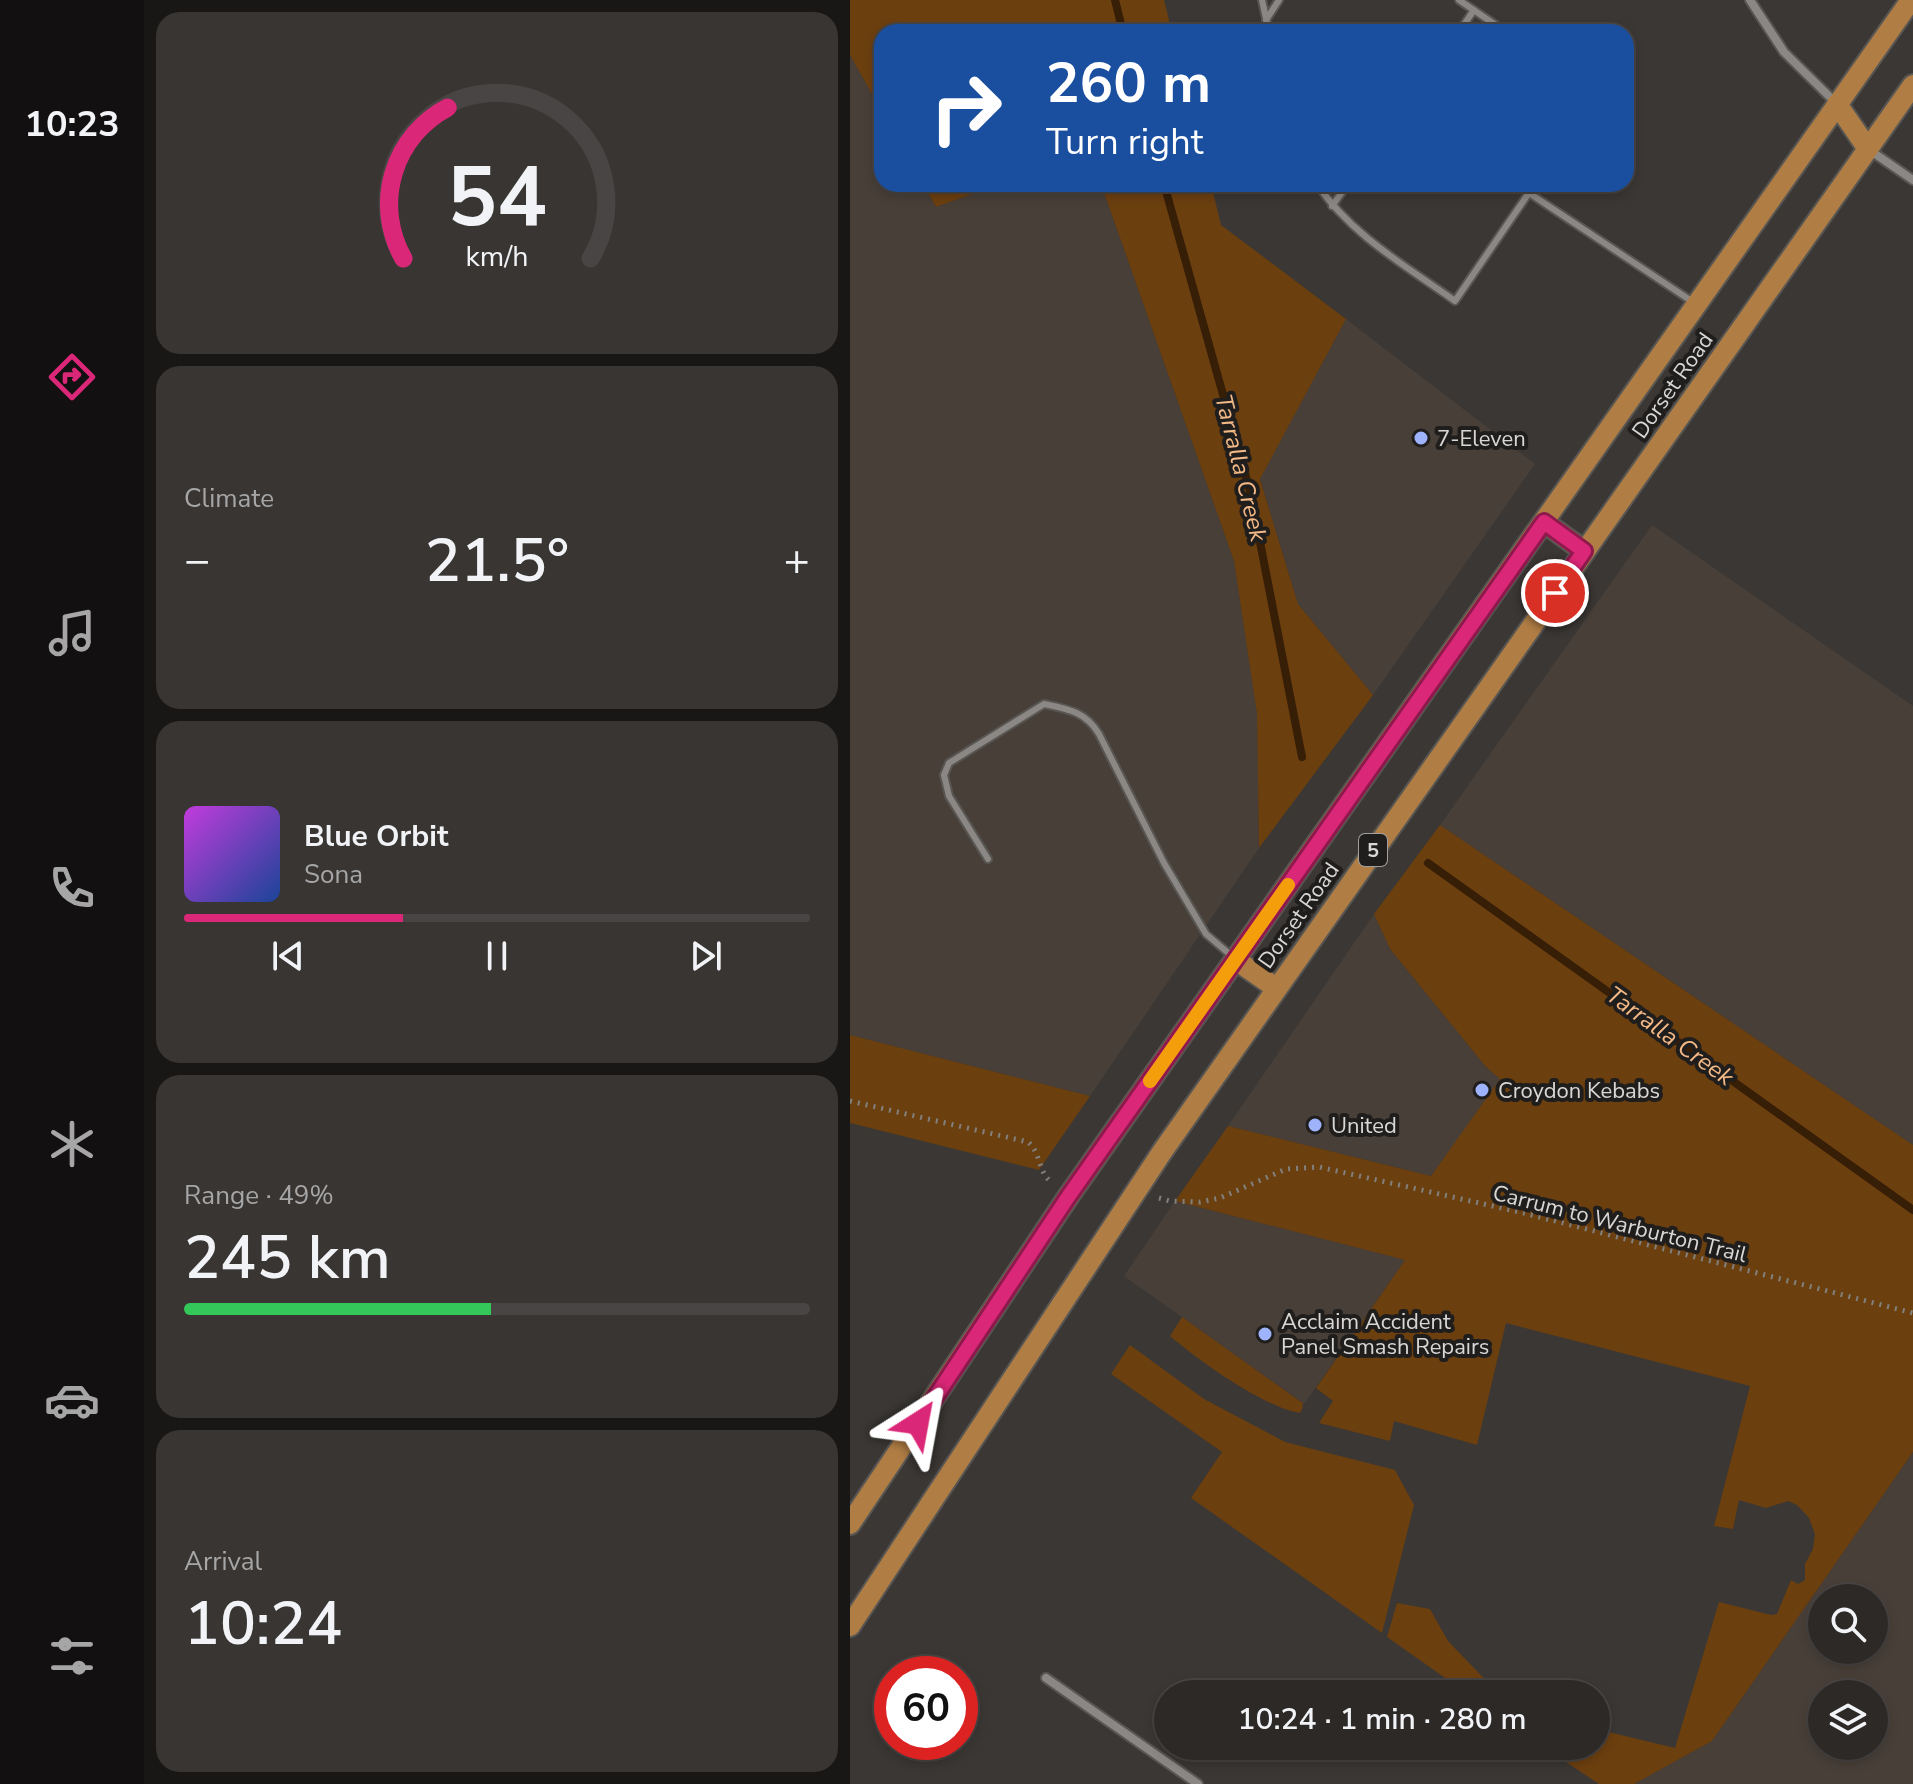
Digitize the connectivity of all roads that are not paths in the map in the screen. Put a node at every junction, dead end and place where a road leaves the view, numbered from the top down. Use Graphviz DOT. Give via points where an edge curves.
graph roads {
  1 [pos="1262,0"];
  2 [pos="1279,0"];
  3 [pos="1459,0"];
  4 [pos="1750,0"];
  5 [pos="1911,0"];
  6 [pos="1474,10"];
  7 [pos="1266,20"];
  8 [pos="1267,24"];
  9 [pos="1464,24"];
  10 [pos="1494,24"];
  11 [pos="1913,85"];
  12 [pos="1837,104"];
  13 [pos="1868,149"];
  14 [pos="1913,180"];
  15 [pos="1322,192"];
  16 [pos="1342,192"];
  17 [pos="1529,193"];
  18 [pos="1332,206"];
  19 [pos="1697,305"];
  20 [pos="1544,522"];
  21 [pos="1584,551"];
  22 [pos="988,859"];
  23 [pos="1236,960"];
  24 [pos="1276,988"];
  25 [pos="850,1524"];
  26 [pos="850,1626"];
  27 [pos="1046,1678"];
  28 [pos="1198,1784"];
  1 -- 7 [label="lane"];
  2 -- 7 [label="lane"];
  3 -- 6 [label="lane"];
  4 -- 12 [label="street" via="1784,52"];
  5 -- 12 [label="main road, Dorset Road / 5"];
  6 -- 9 [label="lane"];
  6 -- 10 [label="lane"];
  7 -- 8 [label="lane"];
  11 -- 13 [label="main road, Dorset Road / 5"];
  12 -- 13 [label="main road"];
  12 -- 19 [label="main road, Dorset Road / 5"];
  13 -- 14 [label="street"];
  13 -- 21 [label="main road, Dorset Road / 5"];
  15 -- 18 [label="lane"];
  16 -- 18 [label="lane"];
  17 -- 18 [label="lane" via="1455,301 1355,230"];
  17 -- 19 [label="lane"];
  19 -- 20 [label="main road, Dorset Road / 5"];
  20 -- 21 [label="main road"];
  20 -- 23 [label="main road, Dorset Road / 5"];
  21 -- 24 [label="main road, Dorset Road / 5"];
  22 -- 23 [label="lane" via="949,796 944,775 949,763 1044,704 1079,713 1093,725 1206,934"];
  23 -- 24 [label="main road"];
  23 -- 25 [label="main road, Dorset Road / 5" via="1068,1197"];
  24 -- 26 [label="main road, Dorset Road / 5"];
  27 -- 28 [label="street"];
}
